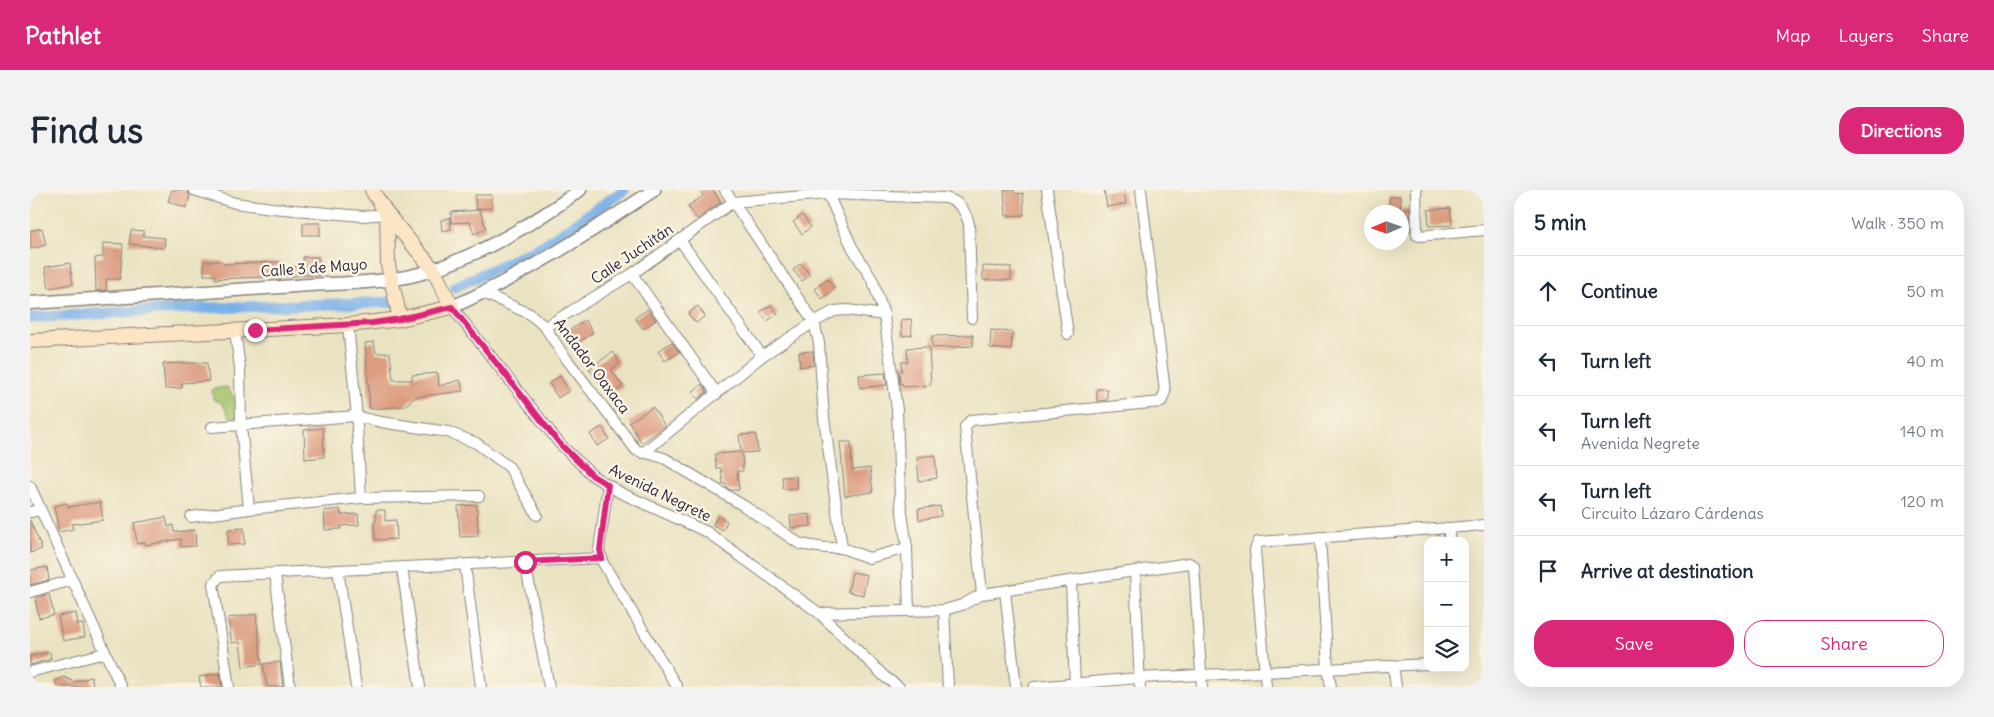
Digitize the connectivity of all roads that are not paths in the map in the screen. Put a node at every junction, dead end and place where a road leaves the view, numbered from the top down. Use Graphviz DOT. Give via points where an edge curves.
graph roads {
  1 [pos="194,190"];
  2 [pos="372,190"];
  3 [pos="580,190"];
  4 [pos="654,190"];
  5 [pos="726,190"];
  6 [pos="1047,190"];
  7 [pos="1141,190"];
  8 [pos="1416,190"];
  9 [pos="828,194"];
  10 [pos="733,202"];
  11 [pos="386,214"];
  12 [pos="1484,230"];
  13 [pos="680,240"];
  14 [pos="433,269"];
  15 [pos="632,274"];
  16 [pos="391,279"];
  17 [pos="483,293"];
  18 [pos="30,302"];
  19 [pos="452,307"];
  20 [pos="884,315"];
  21 [pos="972,318"];
  22 [pos="400,319"];
  23 [pos="814,322"];
  24 [pos="348,325"];
  25 [pos="545,327"];
  26 [pos="235,330"];
  27 [pos="1068,334"];
  28 [pos="30,341"];
  29 [pos="762,356"];
  30 [pos="717,394"];
  31 [pos="355,416"];
  32 [pos="241,425"];
  33 [pos="212,427"];
  34 [pos="643,453"];
  35 [pos="608,485"];
  36 [pos="30,486"];
  37 [pos="479,496"];
  38 [pos="361,498"];
  39 [pos="249,509"];
  40 [pos="35,511"];
  41 [pos="537,514"];
  42 [pos="192,517"];
  43 [pos="1484,525"];
  44 [pos="1449,528"];
  45 [pos="1449,537"];
  46 [pos="1320,538"];
  47 [pos="842,548"];
  48 [pos="907,548"];
  49 [pos="602,558"];
  50 [pos="525,562"];
  51 [pos="465,565"];
  52 [pos="402,568"];
  53 [pos="338,570"];
  54 [pos="1135,571"];
  55 [pos="275,574"];
  56 [pos="73,580"];
  57 [pos="1071,581"];
  58 [pos="1005,590"];
  59 [pos="30,592"];
  60 [pos="982,594"];
  61 [pos="944,610"];
  62 [pos="909,611"];
  63 [pos="819,613"];
  64 [pos="105,653"];
  65 [pos="1424,664"];
  66 [pos="1393,666"];
  67 [pos="1328,669"];
  68 [pos="30,672"];
  69 [pos="1264,673"];
  70 [pos="1201,676"];
  71 [pos="1140,683"];
  72 [pos="1075,686"];
  73 [pos="121,687"];
  74 [pos="229,687"];
  75 [pos="290,687"];
  76 [pos="356,687"];
  77 [pos="420,687"];
  78 [pos="481,687"];
  79 [pos="548,687"];
  80 [pos="677,687"];
  81 [pos="899,687"];
  82 [pos="948,687"];
  83 [pos="1016,687"];
  84 [pos="1034,687"];
  85 [pos="1202,687"];
  86 [pos="1266,687"];
  87 [pos="1331,687"];
  88 [pos="1396,687"];
  1 -- 11 [label="street" via="235,203 362,216"];
  2 -- 11 [label="main road"];
  3 -- 14 [label="street, Calle 3 de Mayo" via="495,243"];
  4 -- 17 [label="street" via="566,248"];
  5 -- 10 [label="street"];
  6 -- 27 [label="street"];
  7 -- 60 [label="street" via="1165,392 1161,402 971,420 965,427"];
  8 -- 12 [label="street" via="1417,235"];
  9 -- 10 [label="street"];
  9 -- 20 [label="street" via="852,248 873,281"];
  9 -- 21 [label="street" via="926,196 955,200 966,212 969,224"];
  10 -- 13 [label="street, Calle Juchitán"];
  10 -- 23 [label="street"];
  11 -- 14 [label="main road"];
  11 -- 16 [label="main road"];
  13 -- 15 [label="street, Calle Juchitán"];
  13 -- 29 [label="street"];
  14 -- 16 [label="street, Calle 3 de Mayo"];
  14 -- 19 [label="main road"];
  15 -- 25 [label="street, Calle Juchitán"];
  15 -- 30 [label="street"];
  16 -- 18 [label="street, Calle 3 de Mayo"];
  16 -- 22 [label="main road"];
  17 -- 19 [label="street"];
  17 -- 25 [label="street, Andador Oaxaca" via="530,314"];
  19 -- 22 [label="main road"];
  19 -- 35 [label="street, Avenida Negrete" via="560,444 593,476"];
  20 -- 23 [label="street" via="834,311"];
  20 -- 48 [label="street" via="896,410 900,498"];
  22 -- 24 [label="main road"];
  23 -- 29 [label="street"];
  23 -- 47 [label="street"];
  24 -- 26 [label="main road"];
  24 -- 31 [label="street"];
  25 -- 34 [label="street, Andador Oaxaca" via="636,450"];
  26 -- 28 [label="main road"];
  26 -- 32 [label="street" via="240,368"];
  29 -- 30 [label="street"];
  30 -- 34 [label="street"];
  31 -- 32 [label="street"];
  31 -- 38 [label="street"];
  31 -- 41 [label="street" via="448,432 476,443 509,467"];
  32 -- 33 [label="street"];
  32 -- 39 [label="street"];
  34 -- 47 [label="street" via="664,458 800,544"];
  35 -- 49 [label="street" via="600,550"];
  35 -- 63 [label="street, Avenida Negrete" via="706,532"];
  36 -- 40 [label="street"];
  37 -- 38 [label="street"];
  38 -- 39 [label="street"];
  39 -- 42 [label="street"];
  40 -- 56 [label="street"];
  43 -- 44 [label="street"];
  44 -- 45 [label="street"];
  44 -- 46 [label="street"];
  46 -- 67 [label="street"];
  46 -- 69 [label="street" via="1258,542 1255,550"];
  47 -- 48 [label="street" via="869,558"];
  48 -- 62 [label="street"];
  49 -- 50 [label="street"];
  49 -- 80 [label="street"];
  50 -- 51 [label="street"];
  50 -- 79 [label="street"];
  51 -- 52 [label="street"];
  51 -- 78 [label="street"];
  52 -- 53 [label="street"];
  52 -- 77 [label="street"];
  53 -- 55 [label="street"];
  53 -- 76 [label="street"];
  54 -- 57 [label="street"];
  54 -- 70 [label="street" via="1189,563 1194,566"];
  54 -- 71 [label="street"];
  55 -- 74 [label="street" via="220,576 213,584"];
  55 -- 75 [label="street"];
  56 -- 59 [label="street"];
  56 -- 64 [label="street"];
  57 -- 58 [label="street"];
  57 -- 72 [label="street"];
  58 -- 60 [label="street"];
  58 -- 83 [label="street"];
  60 -- 61 [label="street"];
  61 -- 62 [label="street"];
  61 -- 82 [label="street"];
  62 -- 63 [label="street"];
  63 -- 81 [label="street, Avenida Negrete"];
  64 -- 68 [label="street"];
  64 -- 73 [label="street"];
  65 -- 66 [label="street"];
  66 -- 67 [label="street"];
  66 -- 88 [label="street"];
  67 -- 69 [label="street"];
  67 -- 87 [label="street"];
  69 -- 70 [label="street"];
  69 -- 86 [label="street"];
  70 -- 71 [label="street"];
  70 -- 85 [label="street"];
  71 -- 72 [label="street"];
  72 -- 84 [label="street"];
}
